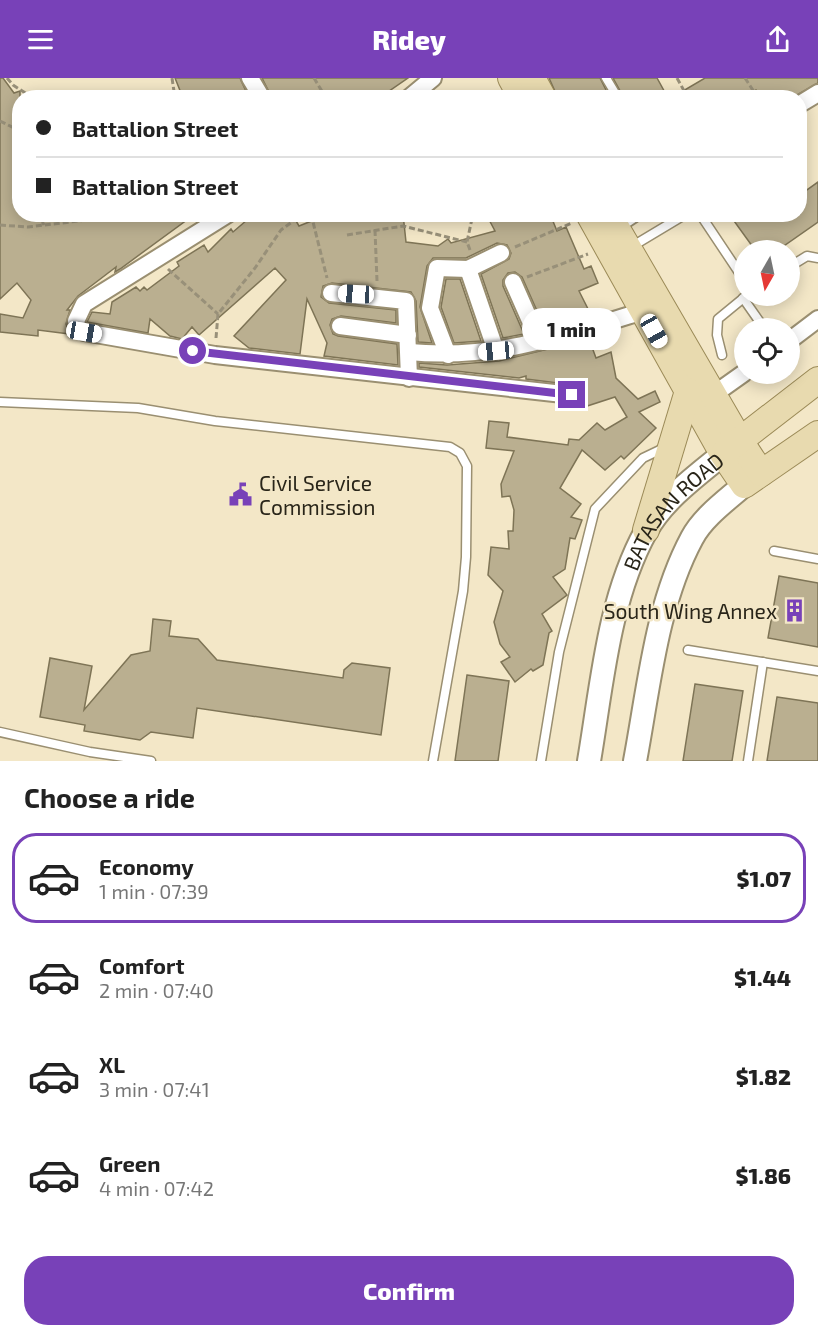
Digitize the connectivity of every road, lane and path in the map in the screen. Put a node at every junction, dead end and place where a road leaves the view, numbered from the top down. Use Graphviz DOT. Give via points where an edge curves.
graph roads {
  1 [pos="7,78"];
  2 [pos="433,78"];
  3 [pos="21,90"];
  4 [pos="419,90"];
  5 [pos="42,222"];
  6 [pos="70,222"];
  7 [pos="215,222"];
  8 [pos="292,222"];
  9 [pos="313,222"];
  10 [pos="471,222"];
  11 [pos="635,222"];
  12 [pos="705,222"];
  13 [pos="0,225"];
  14 [pos="44,225"];
  15 [pos="610,226"];
  16 [pos="347,236"];
  17 [pos="467,243"];
  18 [pos="501,253"];
  19 [pos="157,258"];
  20 [pos="818,258"];
  21 [pos="800,260"];
  22 [pos="734,265"];
  23 [pos="472,268"];
  24 [pos="513,282"];
  25 [pos="331,293"];
  26 [pos="734,305"];
  27 [pos="643,311"];
  28 [pos="218,314"];
  29 [pos="818,320"];
  30 [pos="340,326"];
  31 [pos="800,332"];
  32 [pos="539,341"];
  33 [pos="408,343"];
  34 [pos="496,351"];
  35 [pos="215,355"];
  36 [pos="722,355"];
  37 [pos="448,356"];
  38 [pos="409,378"];
  39 [pos="734,380"];
  40 [pos="818,380"];
  41 [pos="688,391"];
  42 [pos="572,395"];
  43 [pos="713,395"];
  44 [pos="0,402"];
  45 [pos="818,434"];
  46 [pos="672,444"];
  47 [pos="731,447"];
  48 [pos="753,479"];
  49 [pos="646,530"];
  50 [pos="774,552"];
  51 [pos="818,559"];
  52 [pos="688,650"];
  53 [pos="763,662"];
  54 [pos="818,671"];
  55 [pos="0,732"];
  56 [pos="89,757"];
  57 [pos="151,761"];
  58 [pos="433,761"];
  59 [pos="541,761"];
  60 [pos="589,761"];
  61 [pos="635,761"];
  62 [pos="748,761"];
  1 -- 3 [label="path"];
  2 -- 4 [label="street"];
  5 -- 14 [label="path"];
  6 -- 14 [label="path"];
  7 -- 19 [label="street"];
  8 -- 28 [label="path" via="281,230"];
  9 -- 25 [label="path"];
  10 -- 17 [label="path"];
  11 -- 15 [label="lane"];
  12 -- 22 [label="lane"];
  13 -- 14 [label="path"];
  15 -- 18 [label="path"];
  15 -- 24 [label="path"];
  15 -- 27 [label="main road"];
  15 -- 43 [label="main road"];
  16 -- 17 [label="path" via="403,226"];
  17 -- 23 [label="path"];
  18 -- 23 [label="street"];
  19 -- 28 [label="path"];
  19 -- 35 [label="street" via="84,304 76,321 78,328"];
  20 -- 21 [label="lane" via="807,256"];
  23 -- 34 [label="street"];
  23 -- 37 [label="street" via="437,268 430,308"];
  24 -- 32 [label="street"];
  25 -- 33 [label="street" via="406,301"];
  26 -- 36 [label="lane" via="718,319"];
  27 -- 32 [label="street"];
  27 -- 41 [label="main road"];
  28 -- 35 [label="path"];
  29 -- 31 [label="street"];
  30 -- 33 [label="street"];
  32 -- 34 [label="street"];
  33 -- 37 [label="street"];
  33 -- 38 [label="street"];
  34 -- 37 [label="street"];
  35 -- 38 [label="street"];
  38 -- 42 [label="street"];
  39 -- 43 [label="street"];
  40 -- 47 [label="main road, BATASAN ROAD"];
  41 -- 46 [label="main road"];
  41 -- 47 [label="main road"];
  43 -- 47 [label="main road"];
  44 -- 58 [label="lane" via="138,408 215,421 450,447 460,453 467,466 466,557"];
  45 -- 48 [label="main road, BATASAN ROAD"];
  46 -- 49 [label="main road"];
  46 -- 59 [label="lane" via="643,458 595,509 559,652"];
  47 -- 48 [label="main road"];
  47 -- 49 [label="main road, BATASAN ROAD" via="677,493"];
  48 -- 61 [label="main road, BATASAN ROAD" via="693,536 657,643"];
  49 -- 60 [label="main road, BATASAN ROAD" via="622,589"];
  50 -- 51 [label="lane"];
  52 -- 53 [label="lane"];
  53 -- 54 [label="lane"];
  53 -- 62 [label="lane"];
  55 -- 56 [label="lane"];
  56 -- 57 [label="lane"];
}
